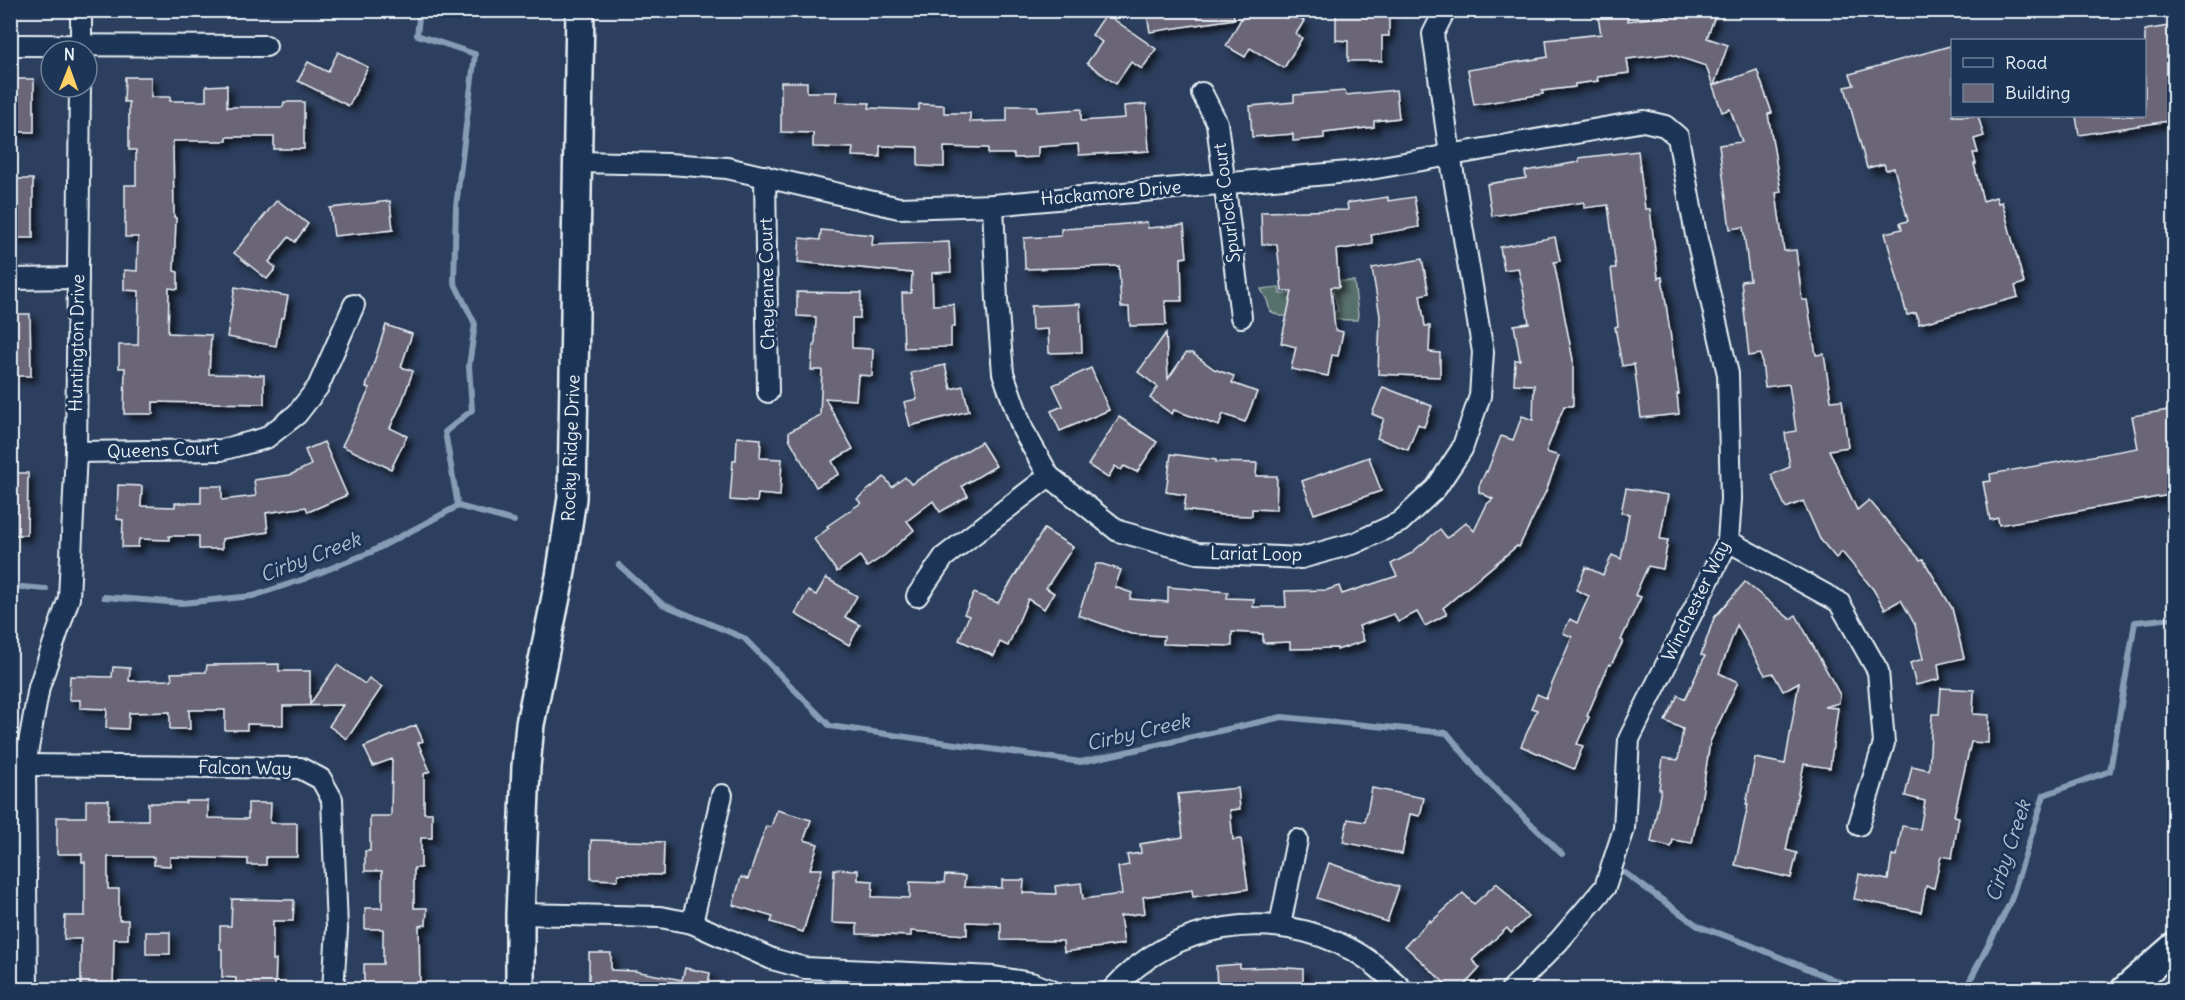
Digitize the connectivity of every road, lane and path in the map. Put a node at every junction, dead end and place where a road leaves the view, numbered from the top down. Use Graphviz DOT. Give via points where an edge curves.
graph roads {
  1 [pos="81,10"];
  2 [pos="580,10"];
  3 [pos="1445,10"];
  4 [pos="81,39"];
  5 [pos="10,45"];
  6 [pos="39,46"];
  7 [pos="266,46"];
  8 [pos="99,48"];
  9 [pos="1202,93"];
  10 [pos="80,99"];
  11 [pos="1644,121"];
  12 [pos="1450,154"];
  13 [pos="578,162"];
  14 [pos="765,176"];
  15 [pos="1226,183"];
  16 [pos="993,204"];
  17 [pos="78,278"];
  18 [pos="10,279"];
  19 [pos="354,305"];
  20 [pos="1240,317"];
  21 [pos="768,392"];
  22 [pos="76,452"];
  23 [pos="1049,476"];
  24 [pos="1728,541"];
  25 [pos="917,596"];
  26 [pos="25,765"];
  27 [pos="723,795"];
  28 [pos="1859,825"];
  29 [pos="1297,840"];
  30 [pos="520,914"];
  31 [pos="692,923"];
  32 [pos="1280,925"];
  33 [pos="2175,947"];
  34 [pos="27,990"];
  35 [pos="333,990"];
  36 [pos="520,990"];
  37 [pos="1050,990"];
  38 [pos="1112,990"];
  39 [pos="1403,990"];
  40 [pos="1511,990"];
  41 [pos="2125,990"];
  1 -- 4 [label="street"];
  2 -- 13 [label="main road, Rocky Ridge Drive"];
  3 -- 12 [label="street, Lariat Loop" via="1433,34"];
  5 -- 6 [label="street"];
  7 -- 8 [label="street"];
  9 -- 15 [label="street, Spurlock Court" via="1217,123"];
  10 -- 17 [label="street, Huntington Drive"];
  11 -- 12 [label="street, Hackamore Drive"];
  11 -- 24 [label="street, Winchester Way" via="1665,126 1678,137 1728,374"];
  12 -- 15 [label="street, Hackamore Drive" via="1359,171"];
  12 -- 23 [label="street, Lariat Loop" via="1483,352 1480,396 1462,449 1436,488 1401,522 1355,543 1301,558 1197,553 1118,531"];
  13 -- 14 [label="street, Hackamore Drive" via="727,168"];
  13 -- 30 [label="main road, Rocky Ridge Drive" via="572,498 530,724"];
  14 -- 16 [label="street, Hackamore Drive" via="899,208"];
  14 -- 21 [label="street, Cheyenne Court"];
  15 -- 16 [label="street, Hackamore Drive"];
  15 -- 20 [label="street, Spurlock Court"];
  16 -- 23 [label="street, Lariat Loop" via="1004,373 1023,430"];
  17 -- 18 [label="street"];
  17 -- 22 [label="street, Huntington Drive"];
  19 -- 22 [label="street, Queens Court" via="318,387 297,414 266,438 220,450"];
  22 -- 26 [label="street, Huntington Drive" via="69,598 39,687"];
  23 -- 25 [label="street" via="944,557"];
  24 -- 28 [label="street" via="1839,602 1878,671 1884,743"];
  24 -- 40 [label="street, Winchester Way" via="1629,739 1624,829 1605,887"];
  26 -- 34 [label="street, Huntington Drive"];
  26 -- 35 [label="street, Falcon Way" via="300,768 321,780 332,799 338,929"];
  27 -- 31 [label="street"];
  29 -- 32 [label="street"];
  30 -- 31 [label="street" via="642,915"];
  30 -- 36 [label="main road, Rocky Ridge Drive"];
  31 -- 37 [label="street" via="772,959 806,968 994,977"];
  32 -- 38 [label="street" via="1229,927 1195,935 1145,960"];
  32 -- 39 [label="street" via="1352,950"];
  33 -- 41 [label="main road"];
}
